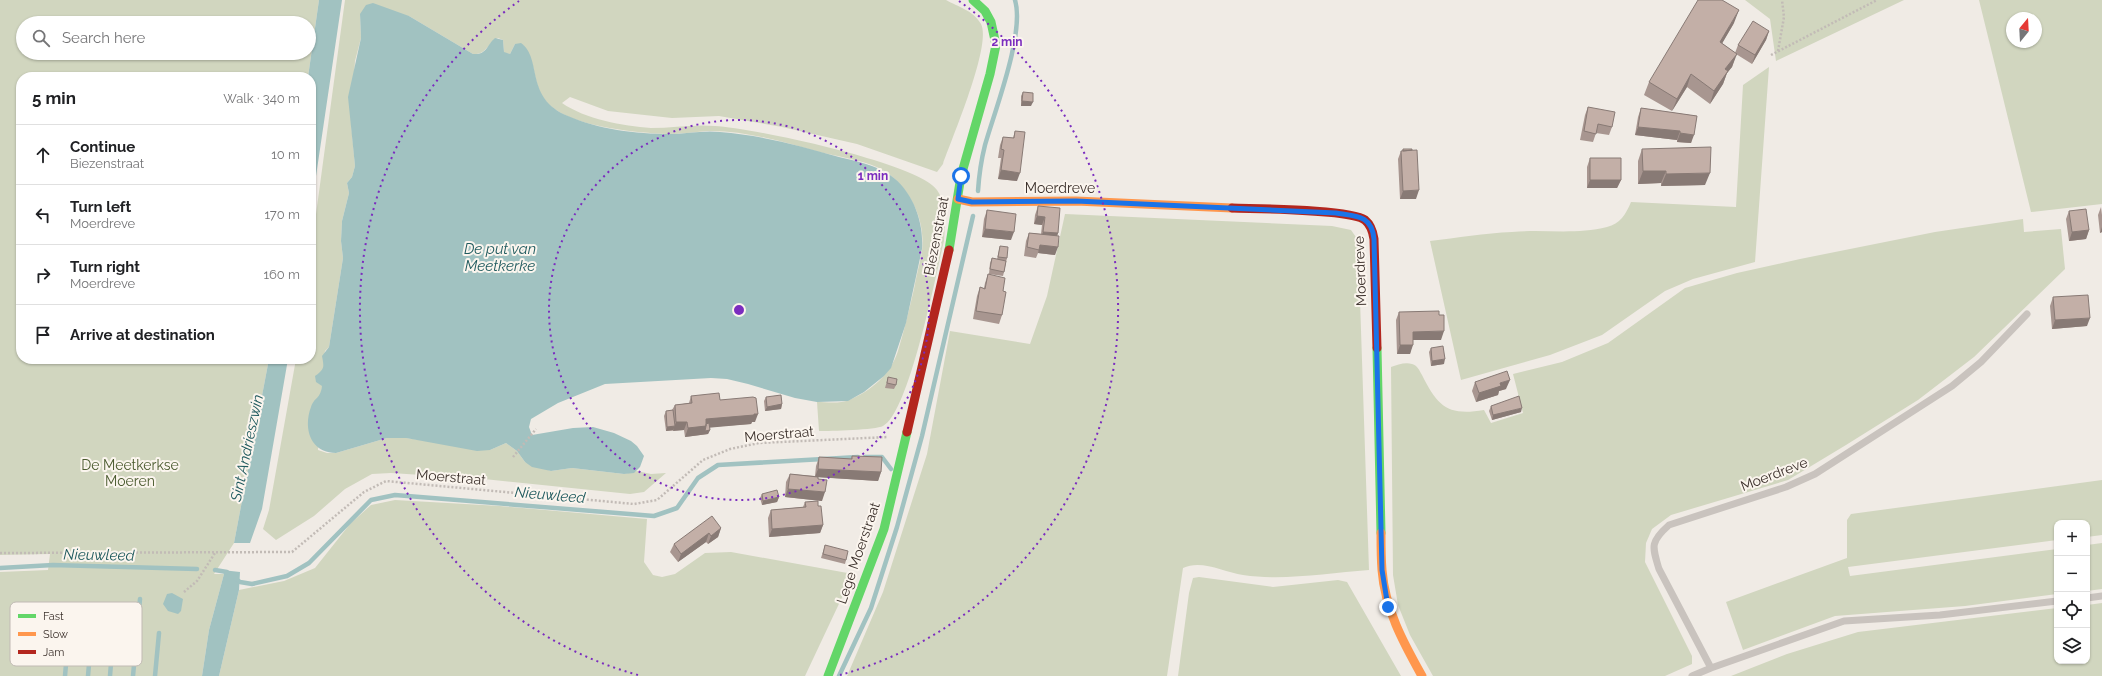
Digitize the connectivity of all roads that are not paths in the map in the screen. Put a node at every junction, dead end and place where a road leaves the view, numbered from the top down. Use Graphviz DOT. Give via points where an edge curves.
graph roads {
  1 [pos="973,0"];
  2 [pos="958,199"];
  3 [pos="2027,314"];
  4 [pos="906,436"];
  5 [pos="2102,596"];
  6 [pos="2090,598"];
  7 [pos="2054,601"];
  8 [pos="1711,668"];
  9 [pos="828,676"];
  10 [pos="1422,676"];
  11 [pos="1692,676"];
  1 -- 2 [label="street, Biezenstraat" via="986,11 996,44 967,153"];
  2 -- 4 [label="street, Biezenstraat"];
  2 -- 10 [label="street, Moerdreve" via="972,202 1076,201 1336,213 1356,216 1369,222 1374,239 1383,582 1388,607 1397,631"];
  3 -- 8 [label="lane, Moerdreve" via="1982,362 1952,386 1815,474 1786,487 1669,525 1656,536 1654,552 1659,569"];
  4 -- 9 [label="street, Lege Moerstraat" via="884,529"];
  5 -- 6 [label="lane"];
  7 -- 8 [label="lane" via="1940,615 1844,621"];
  8 -- 11 [label="lane"];
}
